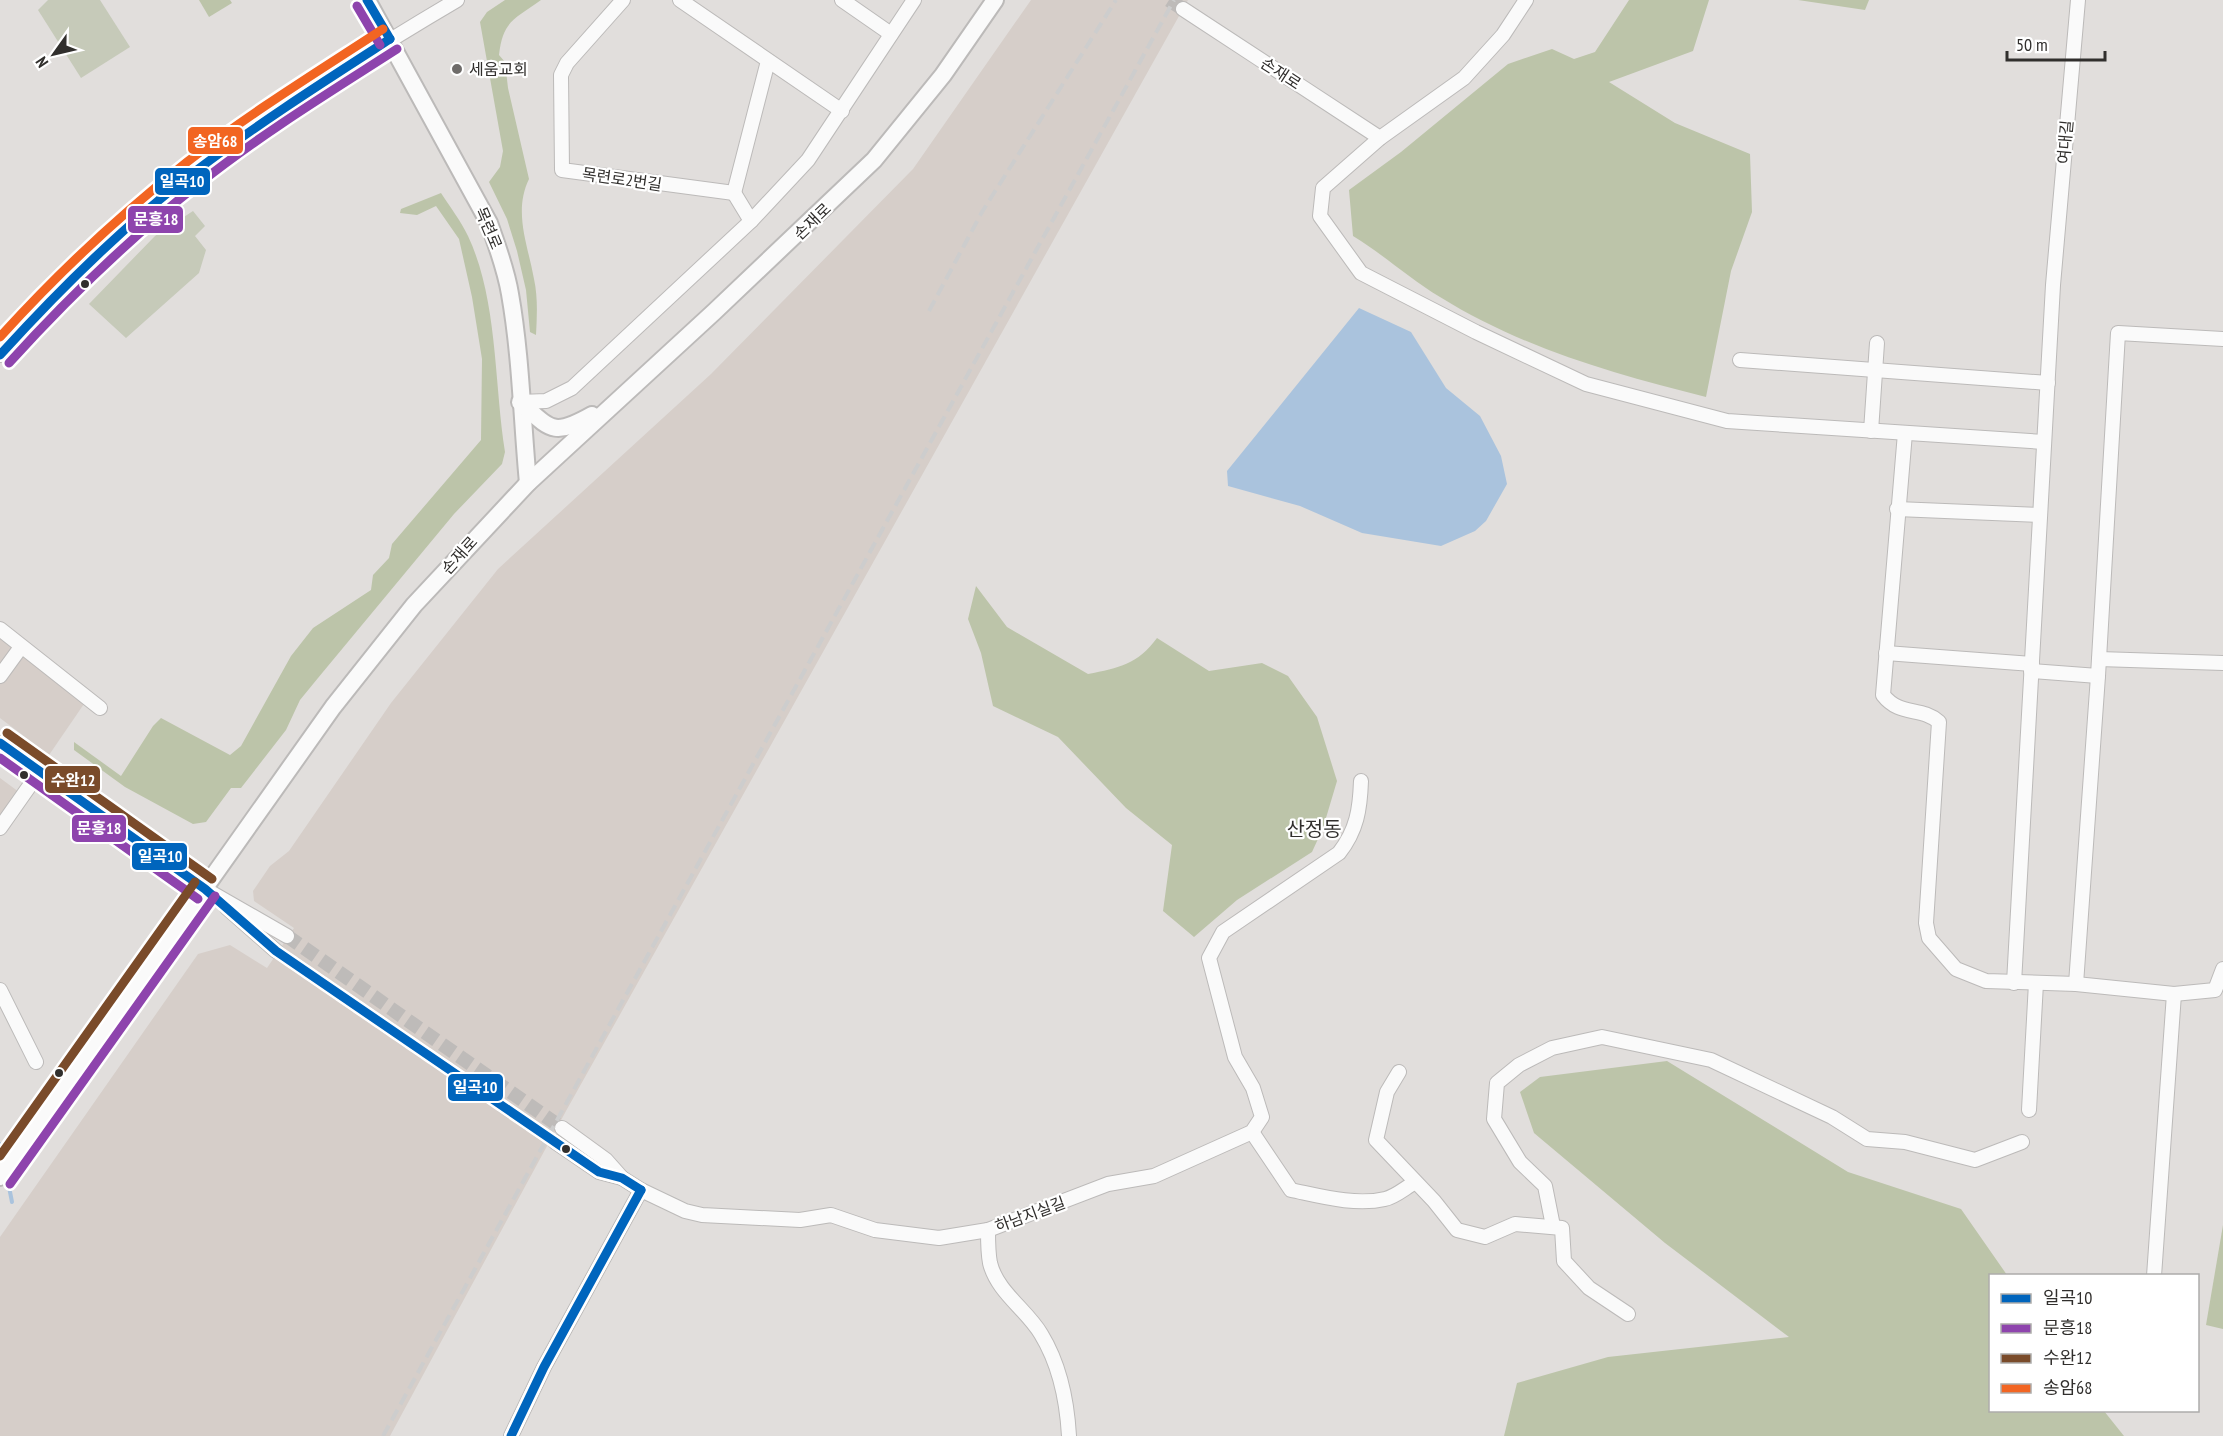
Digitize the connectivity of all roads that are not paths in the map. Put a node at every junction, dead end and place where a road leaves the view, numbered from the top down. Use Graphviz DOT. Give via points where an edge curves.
graph roads {
  1 [pos="367,0"];
  2 [pos="457,0"];
  3 [pos="622,0"];
  4 [pos="681,0"];
  5 [pos="842,0"];
  6 [pos="914,0"];
  7 [pos="995,0"];
  8 [pos="1526,0"];
  9 [pos="2078,0"];
  10 [pos="1182,9"];
  11 [pos="891,34"];
  12 [pos="390,39"];
  13 [pos="768,61"];
  14 [pos="842,111"];
  15 [pos="1380,138"];
  16 [pos="734,193"];
  17 [pos="751,221"];
  18 [pos="2223,339"];
  19 [pos="1877,343"];
  20 [pos="0,355"];
  21 [pos="1740,360"];
  22 [pos="1875,370"];
  23 [pos="2048,384"];
  24 [pos="616,401"];
  25 [pos="520,402"];
  26 [pos="1871,431"];
  27 [pos="1905,433"];
  28 [pos="2044,442"];
  29 [pos="528,483"];
  30 [pos="1897,509"];
  31 [pos="2040,515"];
  32 [pos="0,629"];
  33 [pos="21,647"];
  34 [pos="1886,653"];
  35 [pos="2098,659"];
  36 [pos="2223,663"];
  37 [pos="2032,667"];
  38 [pos="0,676"];
  39 [pos="2098,676"];
  40 [pos="100,708"];
  41 [pos="0,743"];
  42 [pos="40,771"];
  43 [pos="1361,781"];
  44 [pos="0,828"];
  45 [pos="205,889"];
  46 [pos="287,936"];
  47 [pos="276,951"];
  48 [pos="2223,969"];
  49 [pos="2014,983"];
  50 [pos="2036,983"];
  51 [pos="2076,984"];
  52 [pos="0,990"];
  53 [pos="2174,994"];
  54 [pos="36,1062"];
  55 [pos="1399,1072"];
  56 [pos="2029,1110"];
  57 [pos="562,1128"];
  58 [pos="1252,1132"];
  59 [pos="555,1142"];
  60 [pos="2022,1142"];
  61 [pos="0,1177"];
  62 [pos="622,1178"];
  63 [pos="1414,1184"];
  64 [pos="641,1190"];
  65 [pos="1553,1226"];
  66 [pos="987,1230"];
  67 [pos="2154,1274"];
  68 [pos="1628,1314"];
  69 [pos="511,1436"];
  70 [pos="1069,1436"];
  1 -- 12 [label="main road, 목련로"];
  2 -- 12 [label="street"];
  3 -- 16 [label="street, 목련로2번길" via="561,75 562,170"];
  4 -- 13 [label="street"];
  5 -- 11 [label="street"];
  6 -- 11 [label="street"];
  7 -- 24 [label="main road, 손재로" via="943,75 874,160"];
  8 -- 15 [label="street" via="1503,36 1464,78"];
  9 -- 23 [label="street, 여대길"];
  10 -- 15 [label="street, 손재로"];
  11 -- 14 [label="street"];
  12 -- 20 [label="street" via="272,117 169,192"];
  12 -- 25 [label="main road, 목련로" via="489,223 510,293"];
  13 -- 14 [label="street"];
  13 -- 16 [label="street"];
  14 -- 17 [label="street" via="808,160"];
  15 -- 26 [label="street" via="1323,188 1320,216 1361,273 1586,384 1726,421"];
  16 -- 17 [label="street"];
  17 -- 25 [label="street" via="572,388 546,401"];
  18 -- 35 [label="street" via="2118,333"];
  19 -- 22 [label="street"];
  21 -- 22 [label="street"];
  22 -- 23 [label="street"];
  22 -- 26 [label="street"];
  23 -- 28 [label="street, 여대길"];
  24 -- 25 [label="main road" via="569,428 557,429 545,424"];
  24 -- 29 [label="main road, 손재로"];
  25 -- 29 [label="main road, 목련로"];
  26 -- 27 [label="street"];
  27 -- 28 [label="street"];
  27 -- 30 [label="street"];
  28 -- 31 [label="street, 여대길"];
  29 -- 45 [label="main road, 손재로" via="429,588 333,707"];
  30 -- 31 [label="street"];
  30 -- 34 [label="street"];
  31 -- 37 [label="street, 여대길"];
  32 -- 33 [label="street"];
  33 -- 38 [label="street"];
  33 -- 40 [label="street"];
  34 -- 37 [label="street"];
  34 -- 49 [label="street" via="1883,695 1891,706 1931,715 1939,722 1926,923 1929,938 1956,969 1986,981"];
  35 -- 36 [label="street"];
  35 -- 39 [label="street"];
  37 -- 39 [label="street"];
  37 -- 49 [label="street, 여대길"];
  39 -- 51 [label="street"];
  41 -- 42 [label="street"];
  42 -- 44 [label="street"];
  42 -- 45 [label="street"];
  43 -- 58 [label="street" via="1360,814 1340,853 1223,932 1209,958 1235,1057 1253,1088 1262,1117"];
  45 -- 46 [label="street"];
  45 -- 47 [label="street"];
  45 -- 61 [label="main road, 손재로"];
  48 -- 53 [label="street" via="2215,990"];
  49 -- 50 [label="street"];
  50 -- 51 [label="street"];
  50 -- 56 [label="street"];
  51 -- 53 [label="street"];
  52 -- 54 [label="street"];
  53 -- 67 [label="street"];
  55 -- 63 [label="street" via="1387,1092 1376,1140"];
  57 -- 62 [label="street" via="606,1160"];
  58 -- 63 [label="street" via="1291,1190 1338,1199 1370,1200 1386,1199"];
  58 -- 66 [label="street, 하남지실길" via="1154,1176 1108,1184"];
  59 -- 62 [label="street" via="599,1172"];
  60 -- 65 [label="street" via="1975,1160 1905,1142 1867,1139 1832,1117 1711,1060 1602,1038 1552,1048 1519,1065 1497,1083 1494,1119 1520,1162 1545,1186"];
  62 -- 64 [label="street, 하남지실길"];
  63 -- 65 [label="street" via="1434,1201 1457,1230 1485,1237 1515,1224"];
  64 -- 66 [label="street, 하남지실길" via="702,1215 800,1220 831,1215 875,1230 939,1238"];
  64 -- 69 [label="street" via="544,1367"];
  65 -- 68 [label="street" via="1562,1228 1564,1262 1589,1288"];
  66 -- 70 [label="street" via="997,1279 1028,1314 1052,1354 1062,1383"];
}
